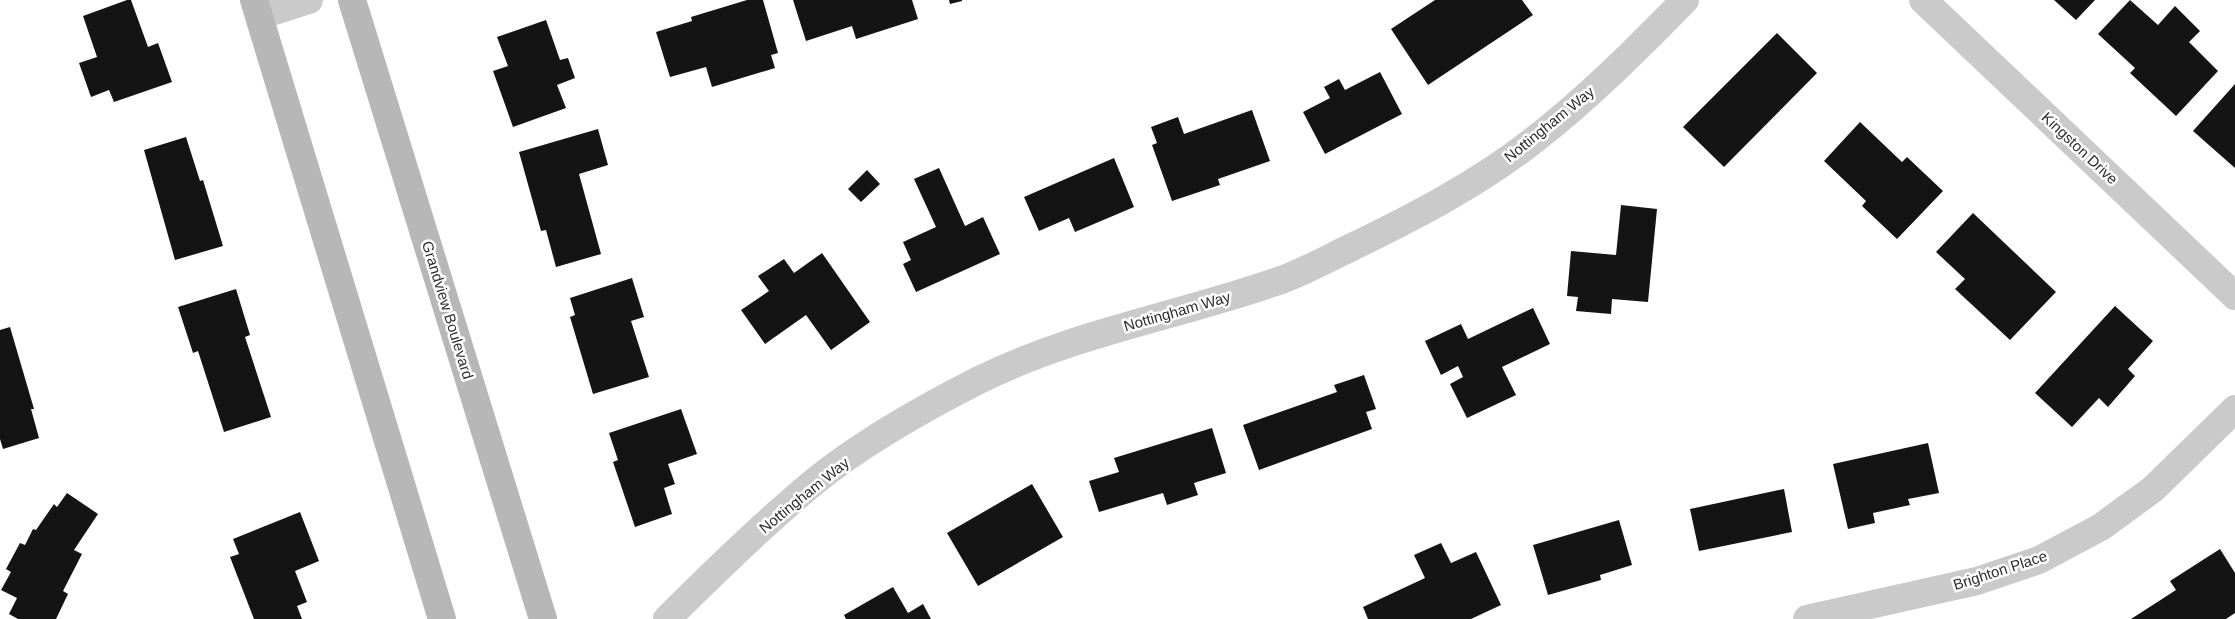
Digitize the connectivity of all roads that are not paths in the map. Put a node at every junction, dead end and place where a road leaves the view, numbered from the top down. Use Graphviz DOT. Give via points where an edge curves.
graph roads {
  1 [pos="310,0"];
  2 [pos="352,0"];
  3 [pos="1686,0"];
  4 [pos="1923,0"];
  5 [pos="256,8"];
  6 [pos="2235,296"];
  7 [pos="2235,409"];
  8 [pos="442,619"];
  9 [pos="543,619"];
  10 [pos="667,619"];
  11 [pos="1807,619"];
  1 -- 5 [label="street"];
  2 -- 9 [label="street, Grandview Boulevard"];
  3 -- 10 [label="street, Nottingham Way" via="1532,142 1454,194 1403,223 1287,278 1072,341 980,380 876,438 815,481"];
  4 -- 6 [label="street, Kingston Drive"];
  5 -- 8 [label="street"];
  7 -- 11 [label="street, Brighton Place" via="2153,489 2101,527 2039,560 1977,581"];
}
